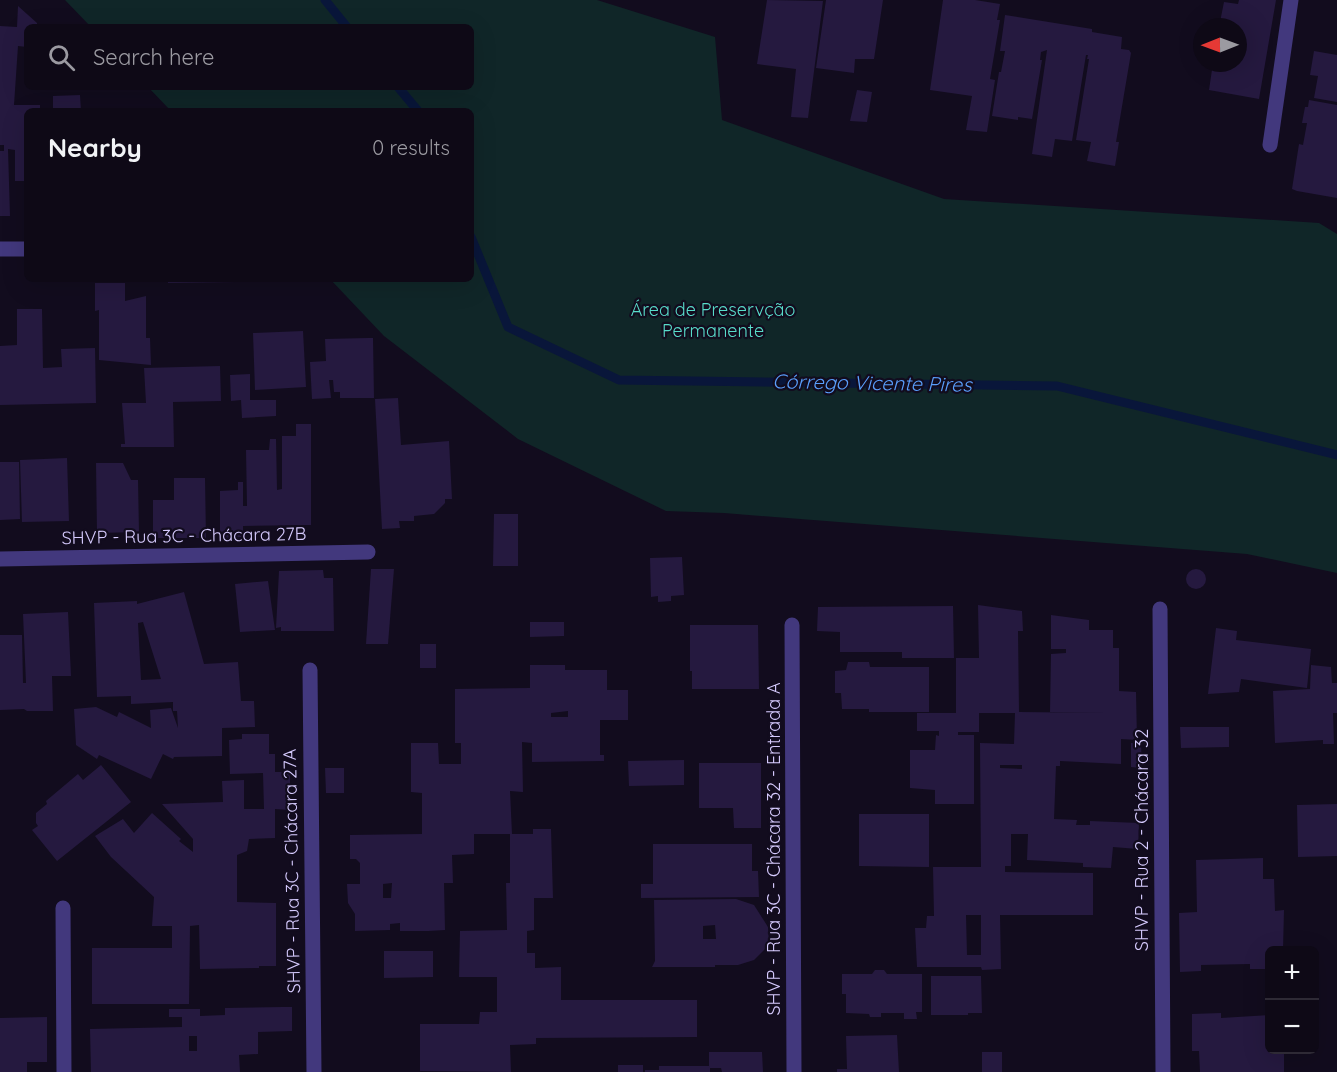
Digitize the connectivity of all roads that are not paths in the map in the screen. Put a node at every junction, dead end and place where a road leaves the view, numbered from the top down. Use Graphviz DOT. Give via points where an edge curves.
graph roads {
  1 [pos="1291,0"];
  2 [pos="1270,145"];
  3 [pos="0,249"];
  4 [pos="24,249"];
  5 [pos="368,552"];
  6 [pos="0,560"];
  7 [pos="1160,609"];
  8 [pos="792,625"];
  9 [pos="310,670"];
  10 [pos="63,908"];
  11 [pos="64,1072"];
  12 [pos="314,1072"];
  13 [pos="794,1072"];
  14 [pos="1163,1072"];
  1 -- 2 [label="street"];
  3 -- 4 [label="street"];
  5 -- 6 [label="street, SHVP - Rua 3C - Chácara 27B"];
  7 -- 14 [label="street, SHVP - Rua 2 - Chácara 32"];
  8 -- 13 [label="street, SHVP - Rua 3C - Chácara 32 - Entrada A"];
  9 -- 12 [label="street, SHVP - Rua 3C - Chácara 27A"];
  10 -- 11 [label="street"];
}
